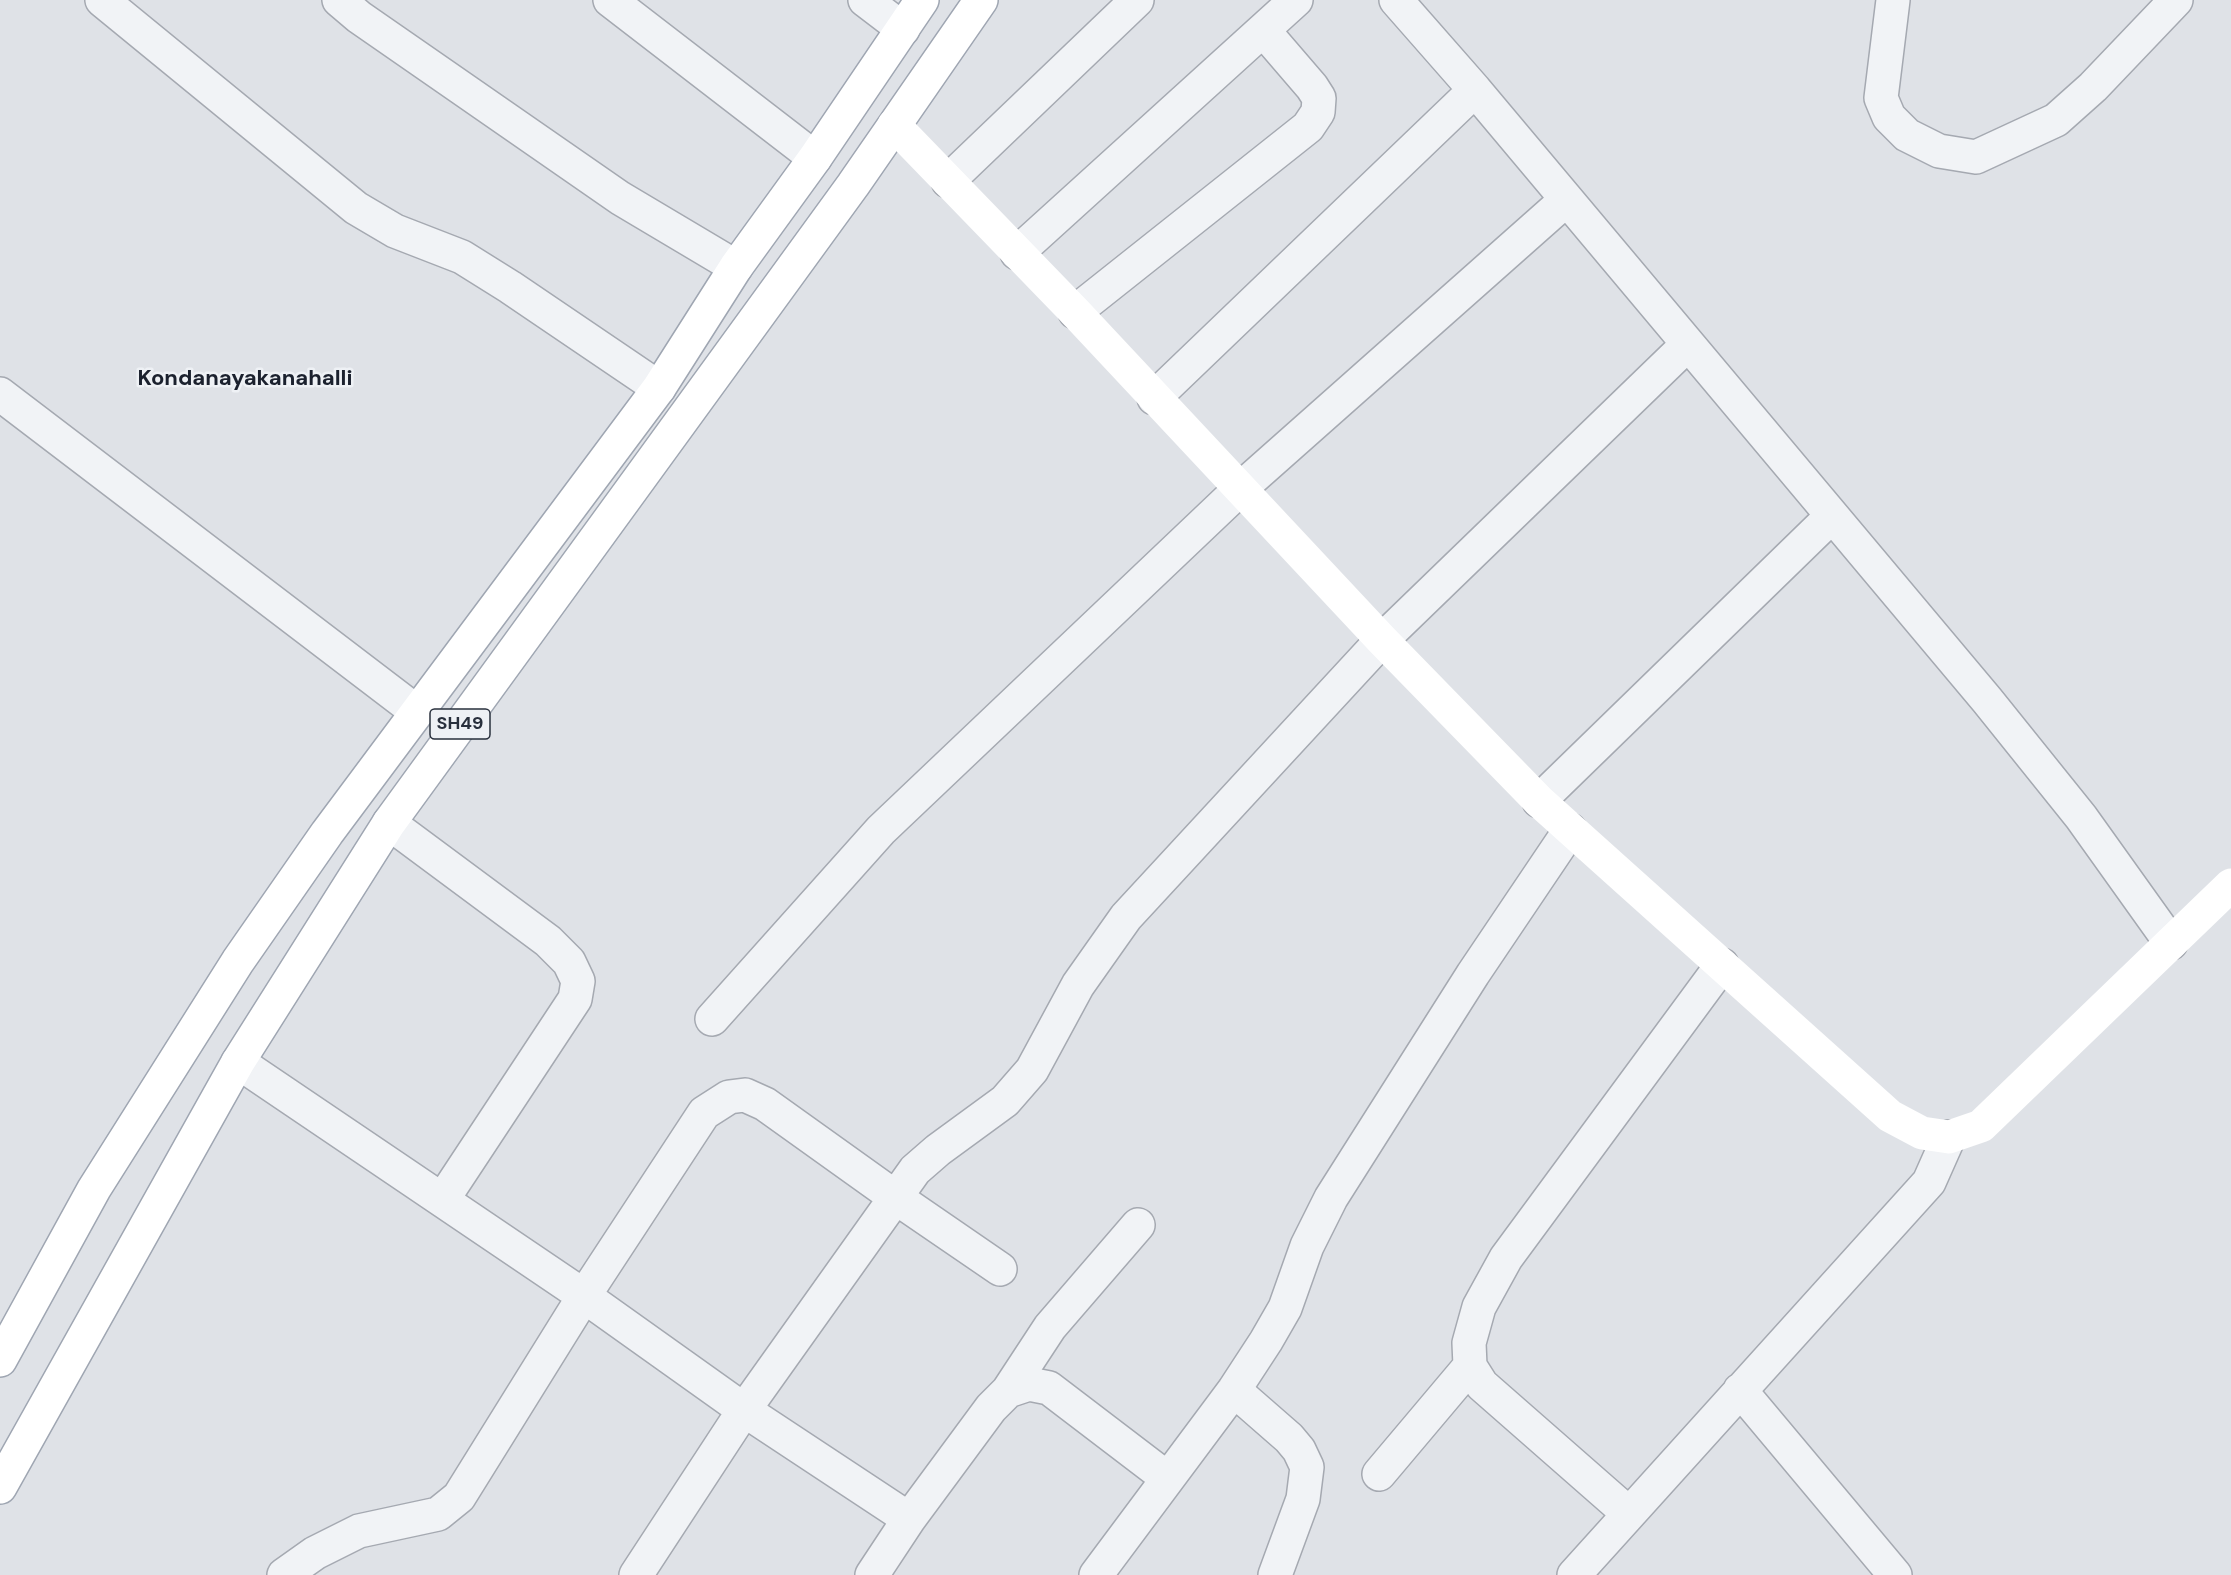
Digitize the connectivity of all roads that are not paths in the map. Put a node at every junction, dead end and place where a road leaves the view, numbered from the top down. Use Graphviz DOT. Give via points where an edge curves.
graph roads {
  1 [pos="102,0"];
  2 [pos="339,0"];
  3 [pos="610,0"];
  4 [pos="865,0"];
  5 [pos="922,0"];
  6 [pos="981,0"];
  7 [pos="1137,0"];
  8 [pos="1296,0"];
  9 [pos="1396,0"];
  10 [pos="1893,0"];
  11 [pos="2176,0"];
  12 [pos="903,29"];
  13 [pos="1263,30"];
  14 [pos="1474,90"];
  15 [pos="894,125"];
  16 [pos="815,158"];
  17 [pos="948,182"];
  18 [pos="1566,200"];
  19 [pos="1017,253"];
  20 [pos="736,267"];
  21 [pos="1075,312"];
  22 [pos="1688,344"];
  23 [pos="659,388"];
  24 [pos="0,394"];
  25 [pos="1154,398"];
  26 [pos="1239,489"];
  27 [pos="1832,516"];
  28 [pos="1382,640"];
  29 [pos="417,712"];
  30 [pos="1539,801"];
  31 [pos="389,824"];
  32 [pos="1570,830"];
  33 [pos="2231,885"];
  34 [pos="2171,942"];
  35 [pos="1722,965"];
  36 [pos="712,1019"];
  37 [pos="238,1062"];
  38 [pos="1949,1137"];
  39 [pos="895,1197"];
  40 [pos="443,1199"];
  41 [pos="1138,1225"];
  42 [pos="1000,1269"];
  43 [pos="584,1296"];
  44 [pos="0,1360"];
  45 [pos="1470,1366"];
  46 [pos="1234,1389"];
  47 [pos="1740,1390"];
  48 [pos="1008,1391"];
  49 [pos="744,1410"];
  50 [pos="1379,1474"];
  51 [pos="1167,1478"];
  52 [pos="0,1487"];
  53 [pos="1628,1513"];
  54 [pos="909,1519"];
  55 [pos="284,1575"];
  56 [pos="636,1575"];
  57 [pos="872,1575"];
  58 [pos="1096,1575"];
  59 [pos="1275,1575"];
  60 [pos="1574,1575"];
  61 [pos="1895,1575"];
  1 -- 23 [label="street" via="356,208 395,231 471,263"];
  2 -- 20 [label="street" via="620,198"];
  3 -- 16 [label="street"];
  4 -- 12 [label="street"];
  5 -- 12 [label="main road, SH49"];
  6 -- 15 [label="main road, SH49"];
  7 -- 17 [label="street"];
  8 -- 13 [label="street"];
  9 -- 14 [label="street"];
  10 -- 11 [label="street" via="1881,98 1889,117 1907,135 1939,152 1976,157 2056,120"];
  12 -- 16 [label="main road, SH49"];
  13 -- 19 [label="street"];
  13 -- 21 [label="street" via="1319,98 1318,112 1308,127"];
  14 -- 18 [label="street"];
  14 -- 25 [label="street"];
  15 -- 17 [label="main road"];
  15 -- 31 [label="main road, SH49"];
  16 -- 20 [label="main road, SH49"];
  17 -- 19 [label="main road"];
  18 -- 22 [label="street"];
  18 -- 26 [label="street"];
  19 -- 21 [label="main road"];
  20 -- 23 [label="main road, SH49"];
  21 -- 25 [label="main road"];
  22 -- 27 [label="street"];
  22 -- 28 [label="street"];
  23 -- 29 [label="main road, SH49"];
  24 -- 29 [label="street"];
  25 -- 26 [label="main road"];
  26 -- 28 [label="main road"];
  26 -- 36 [label="street" via="881,830"];
  27 -- 30 [label="street"];
  27 -- 34 [label="street" via="2082,817"];
  28 -- 30 [label="main road"];
  28 -- 39 [label="street" via="1126,917 1078,985 1032,1070 1005,1101 915,1170"];
  29 -- 44 [label="main road, SH49" via="238,961 94,1189"];
  30 -- 32 [label="main road"];
  31 -- 37 [label="main road, SH49"];
  31 -- 40 [label="street" via="548,940 569,962 578,981 574,999"];
  32 -- 35 [label="main road"];
  32 -- 46 [label="street" via="1331,1198 1307,1246 1285,1308"];
  33 -- 34 [label="main road"];
  34 -- 38 [label="main road" via="1981,1126"];
  35 -- 38 [label="main road" via="1890,1116 1922,1132"];
  35 -- 45 [label="street" via="1506,1258 1479,1307 1469,1343"];
  37 -- 40 [label="street"];
  37 -- 52 [label="main road, SH49"];
  38 -- 47 [label="street" via="1929,1182"];
  39 -- 42 [label="street"];
  39 -- 43 [label="street" via="765,1104 745,1095 729,1097 704,1113"];
  39 -- 49 [label="street"];
  40 -- 43 [label="street"];
  41 -- 48 [label="street" via="1050,1327"];
  43 -- 49 [label="street"];
  43 -- 55 [label="street" via="459,1497 438,1514 359,1532 315,1553"];
  45 -- 50 [label="street"];
  45 -- 53 [label="street" via="1482,1385"];
  46 -- 51 [label="street"];
  46 -- 59 [label="street" via="1289,1438 1307,1467 1303,1499"];
  47 -- 53 [label="street"];
  47 -- 61 [label="street"];
  48 -- 51 [label="street" via="1029,1384 1048,1388"];
  48 -- 54 [label="street" via="991,1408"];
  49 -- 54 [label="street"];
  49 -- 56 [label="street"];
  51 -- 58 [label="street"];
  53 -- 60 [label="street"];
  54 -- 57 [label="street"];
}
